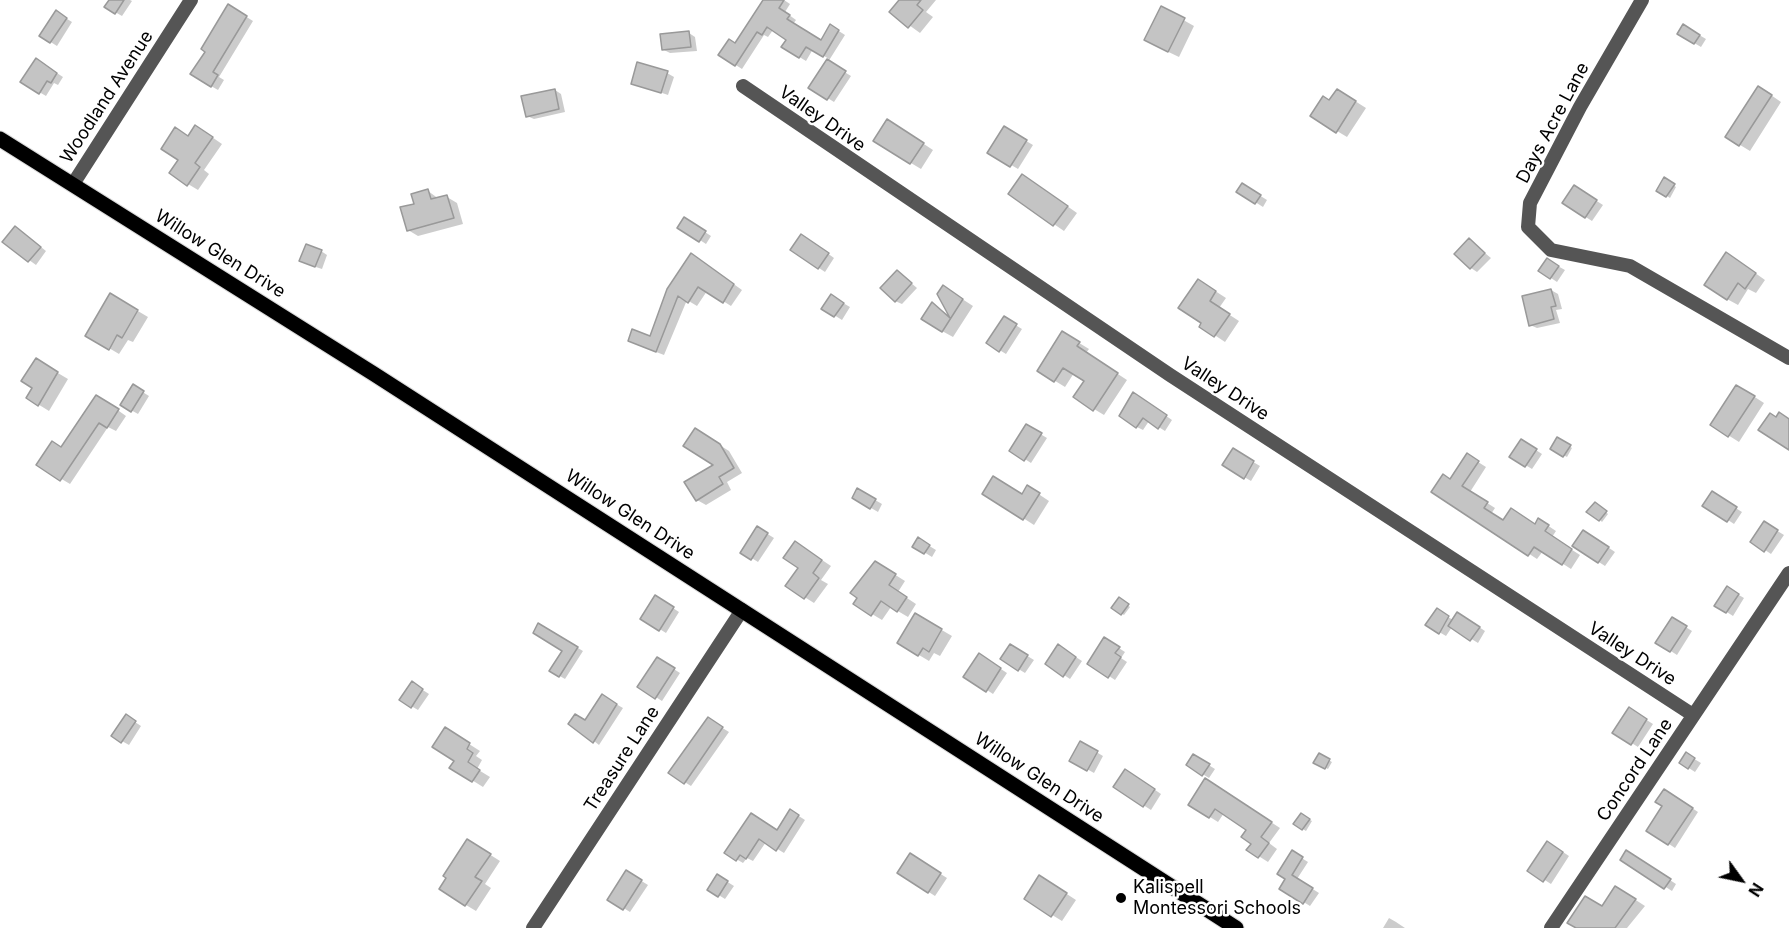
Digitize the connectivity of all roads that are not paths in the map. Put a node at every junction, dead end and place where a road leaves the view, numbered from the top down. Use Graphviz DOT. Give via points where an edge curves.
graph roads {
  1 [pos="191,0"];
  2 [pos="1642,0"];
  3 [pos="743,86"];
  4 [pos="0,139"];
  5 [pos="72,184"];
  6 [pos="1789,358"];
  7 [pos="1789,573"];
  8 [pos="742,610"];
  9 [pos="1693,715"];
  10 [pos="533,928"];
  11 [pos="1236,928"];
  12 [pos="1551,928"];
  1 -- 5 [label="street, Woodland Avenue"];
  2 -- 6 [label="street, Days Acre Lane" via="1530,203 1528,226 1551,250 1630,266"];
  3 -- 9 [label="street, Valley Drive" via="1170,375"];
  4 -- 5 [label="main road, Willow Glen Drive"];
  5 -- 8 [label="main road, Willow Glen Drive"];
  7 -- 9 [label="street, Concord Lane"];
  8 -- 10 [label="street, Treasure Lane"];
  8 -- 11 [label="main road, Willow Glen Drive"];
  9 -- 12 [label="street, Concord Lane"];
}
